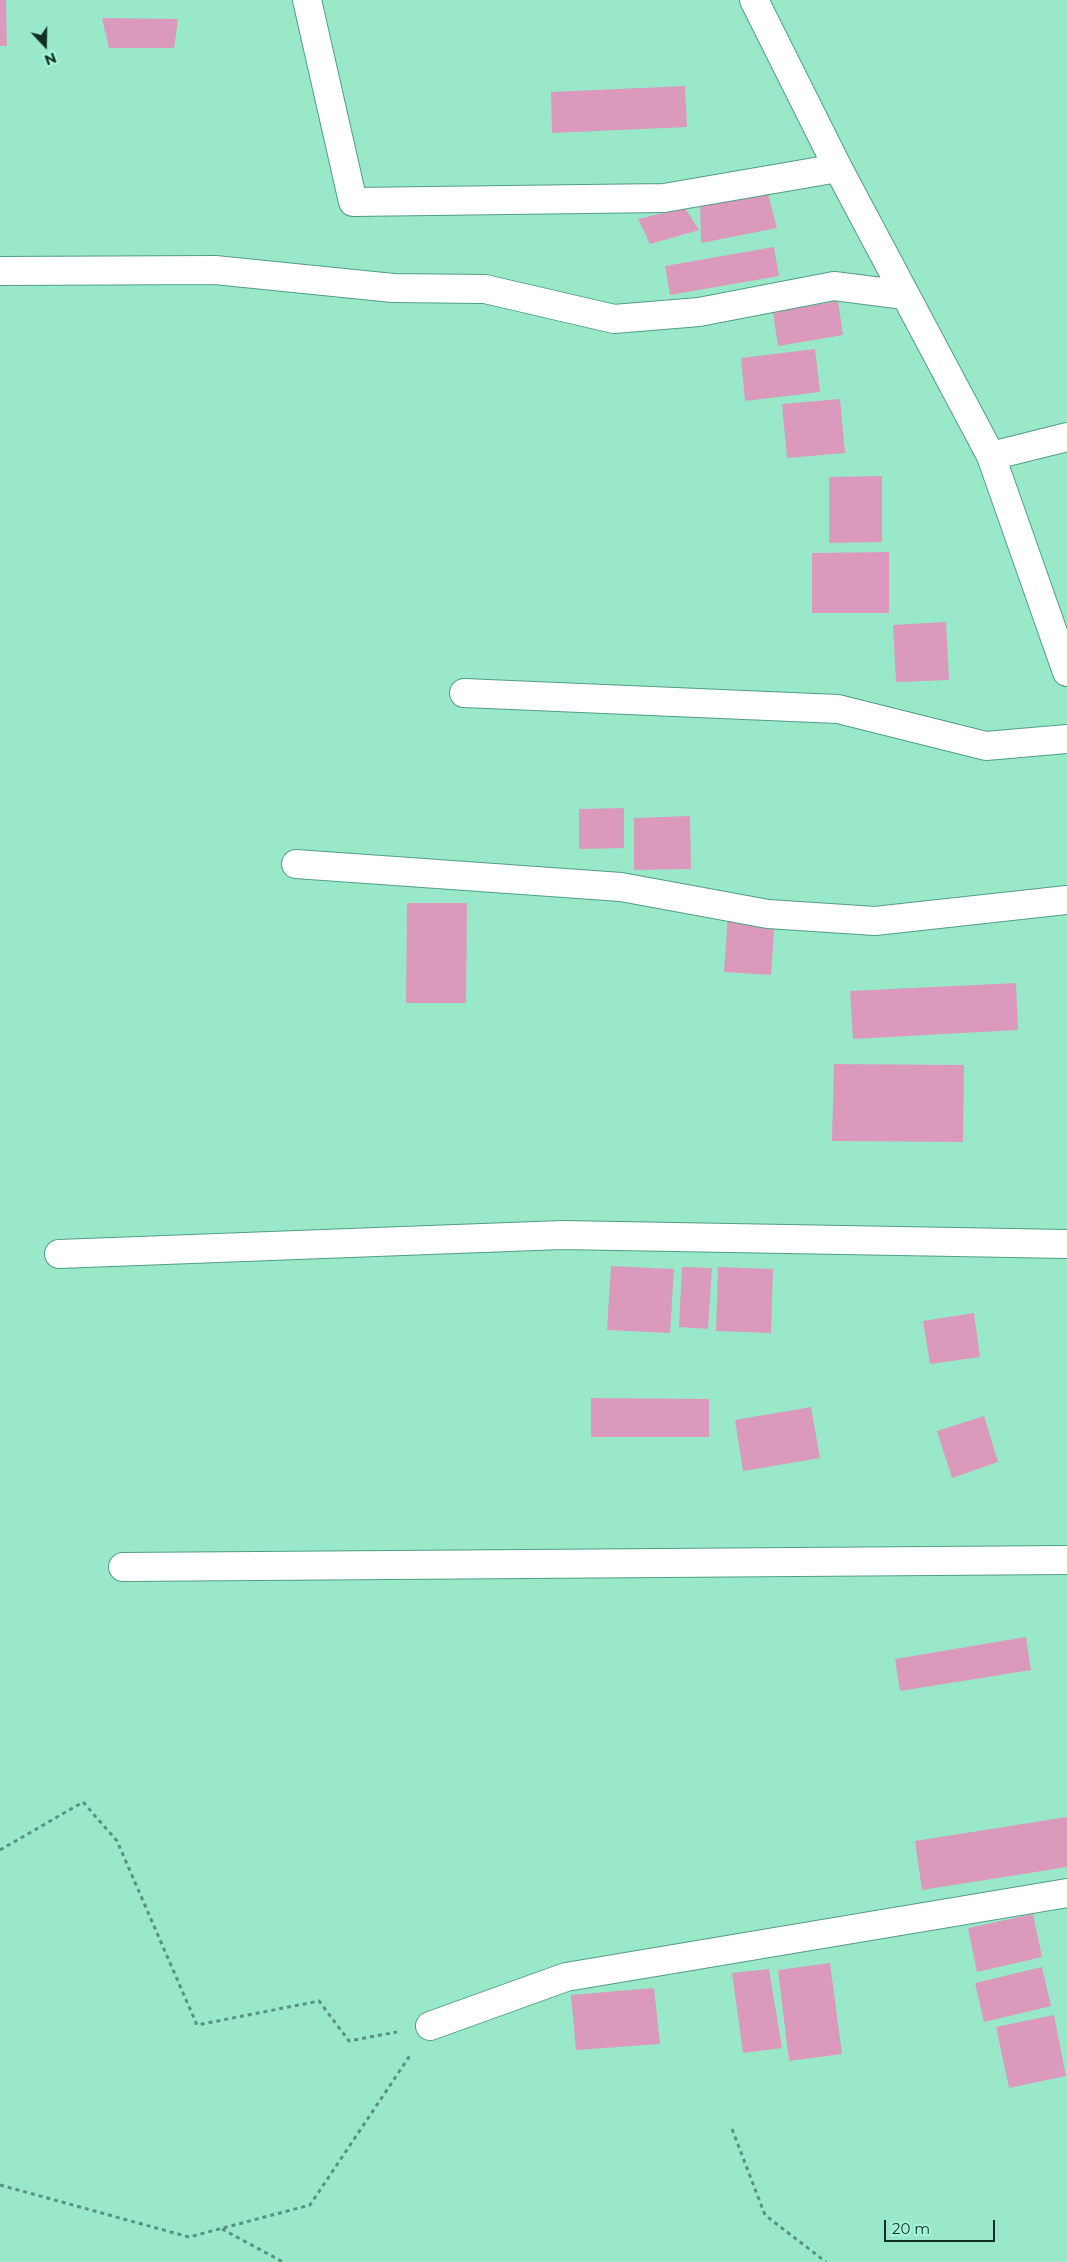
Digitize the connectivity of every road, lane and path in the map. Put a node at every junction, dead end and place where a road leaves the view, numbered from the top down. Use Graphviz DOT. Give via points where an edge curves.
graph roads {
  1 [pos="307,0"];
  2 [pos="754,0"];
  3 [pos="838,168"];
  4 [pos="0,272"];
  5 [pos="905,295"];
  6 [pos="1067,437"];
  7 [pos="990,456"];
  8 [pos="1067,672"];
  9 [pos="464,693"];
  10 [pos="1067,739"];
  11 [pos="296,864"];
  12 [pos="1067,900"];
  13 [pos="1067,1244"];
  14 [pos="59,1254"];
  15 [pos="1067,1560"];
  16 [pos="123,1567"];
  17 [pos="0,1850"];
  18 [pos="1067,1893"];
  19 [pos="430,2026"];
  20 [pos="732,2129"];
  21 [pos="0,2185"];
  22 [pos="222,2228"];
  23 [pos="283,2262"];
  24 [pos="826,2262"];
  1 -- 3 [label="street" via="353,202 664,198"];
  2 -- 3 [label="street"];
  3 -- 5 [label="street"];
  4 -- 5 [label="street" via="215,270 393,288 485,289 614,319 699,312 834,286"];
  5 -- 7 [label="street"];
  6 -- 7 [label="street"];
  7 -- 8 [label="street"];
  9 -- 10 [label="street" via="838,709 986,746"];
  11 -- 12 [label="street" via="621,886 768,914 875,921"];
  13 -- 14 [label="street" via="562,1235"];
  15 -- 16 [label="street"];
  17 -- 19 [label="path" via="83,1802 117,1841 197,2025 320,2001 349,2042"];
  18 -- 19 [label="street" via="566,1977"];
  19 -- 22 [label="path" via="310,2205"];
  20 -- 24 [label="path" via="765,2215"];
  21 -- 22 [label="path" via="189,2237"];
  22 -- 23 [label="path"];
}
